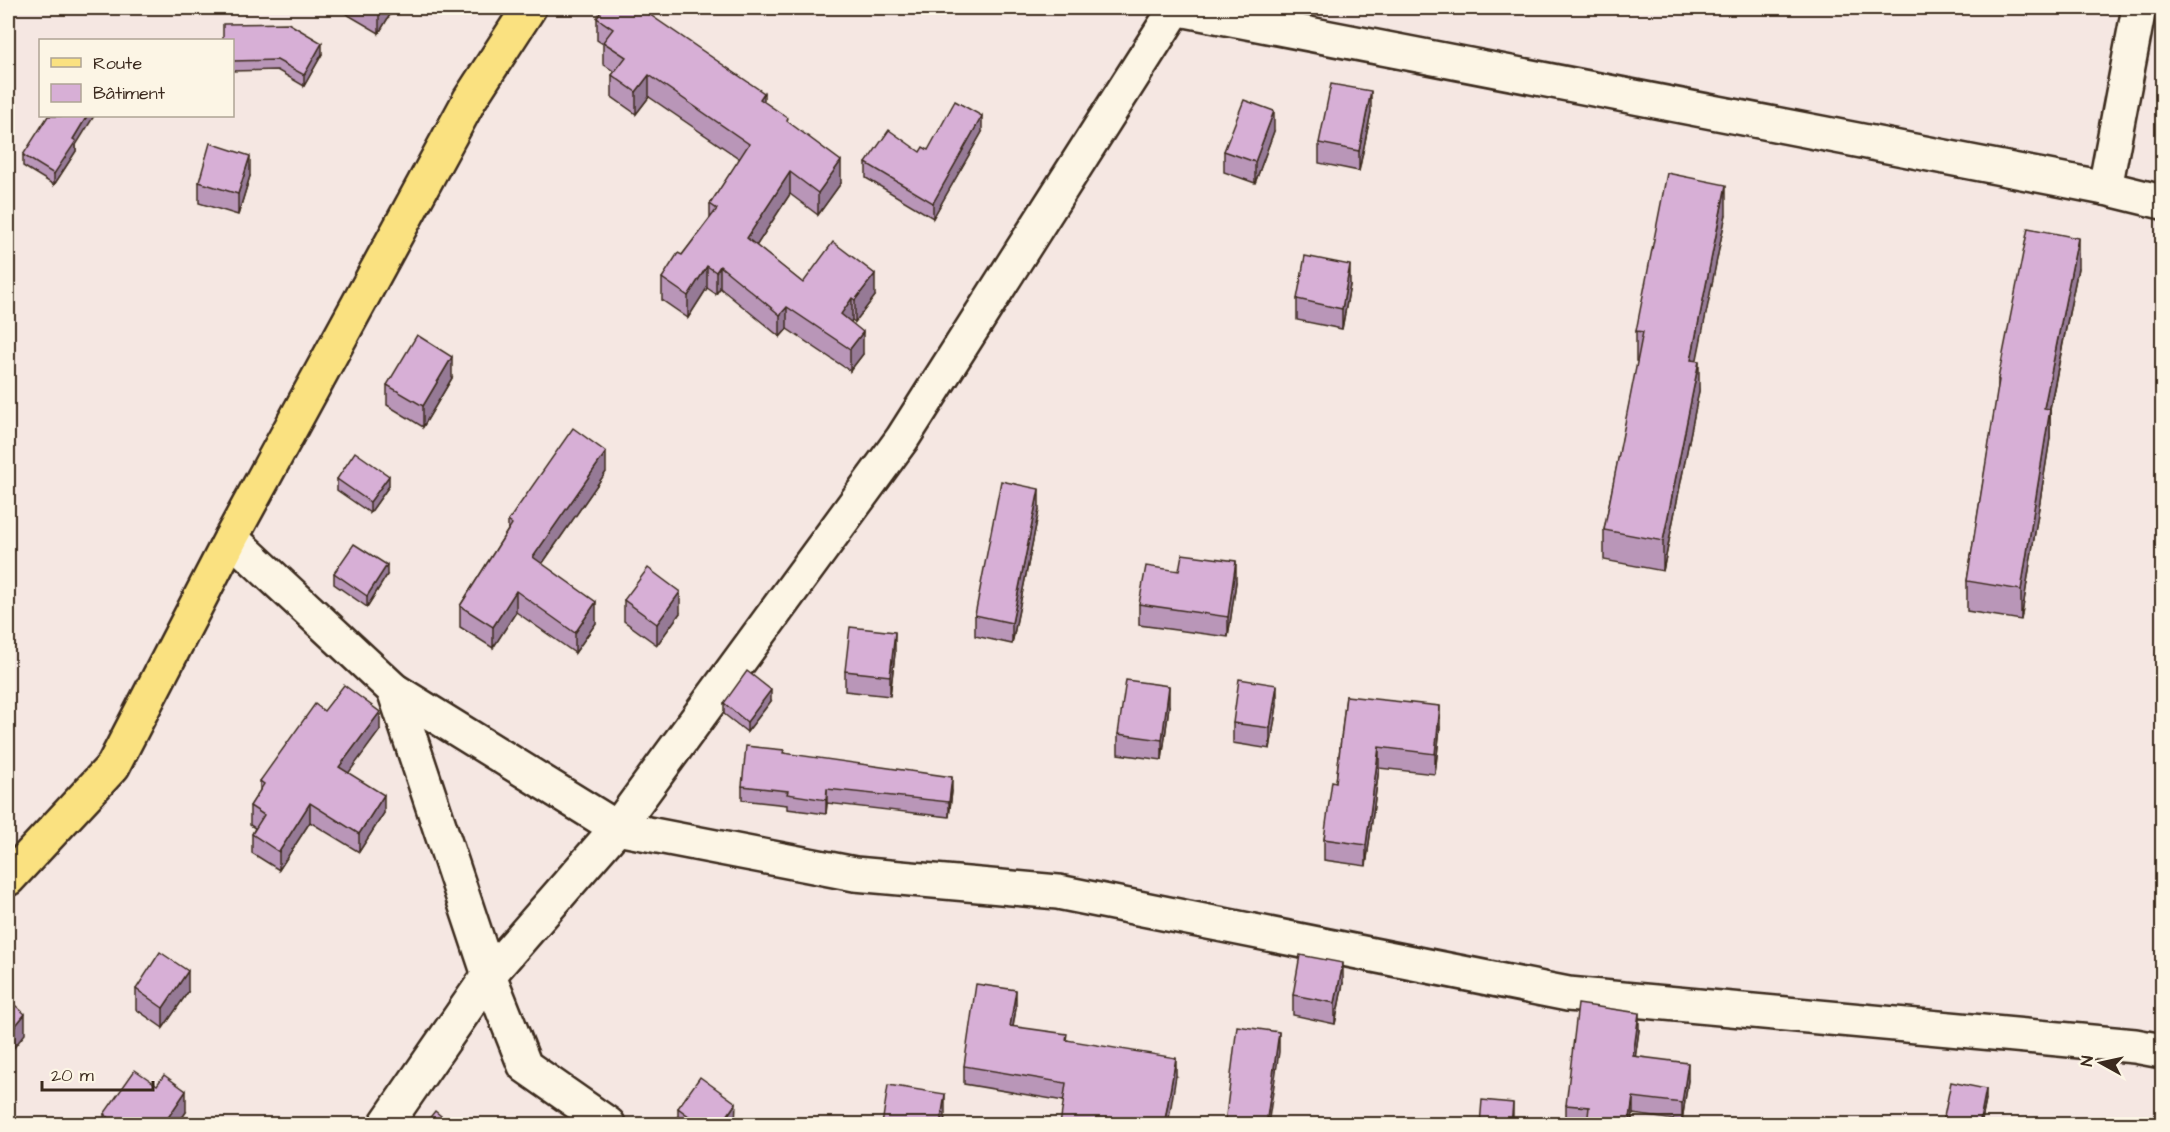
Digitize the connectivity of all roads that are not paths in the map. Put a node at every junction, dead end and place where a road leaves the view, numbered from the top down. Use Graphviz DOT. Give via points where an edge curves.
graph roads {
  1 [pos="529,8"];
  2 [pos="1176,8"];
  3 [pos="2139,8"];
  4 [pos="2105,188"];
  5 [pos="2163,202"];
  6 [pos="231,538"];
  7 [pos="394,690"];
  8 [pos="616,828"];
  9 [pos="8,879"];
  10 [pos="489,975"];
  11 [pos="2163,1051"];
  12 [pos="386,1125"];
  13 [pos="608,1125"];
  1 -- 6 [label="main road" via="470,99"];
  2 -- 4 [label="street"];
  2 -- 8 [label="street" via="902,439"];
  3 -- 4 [label="street"];
  4 -- 5 [label="street"];
  6 -- 7 [label="street"];
  6 -- 9 [label="main road" via="113,766"];
  7 -- 8 [label="street"];
  7 -- 10 [label="street"];
  8 -- 10 [label="street"];
  8 -- 11 [label="street" via="855,874 1058,892 1568,994"];
  10 -- 12 [label="street"];
  10 -- 13 [label="street" via="525,1066"];
}
